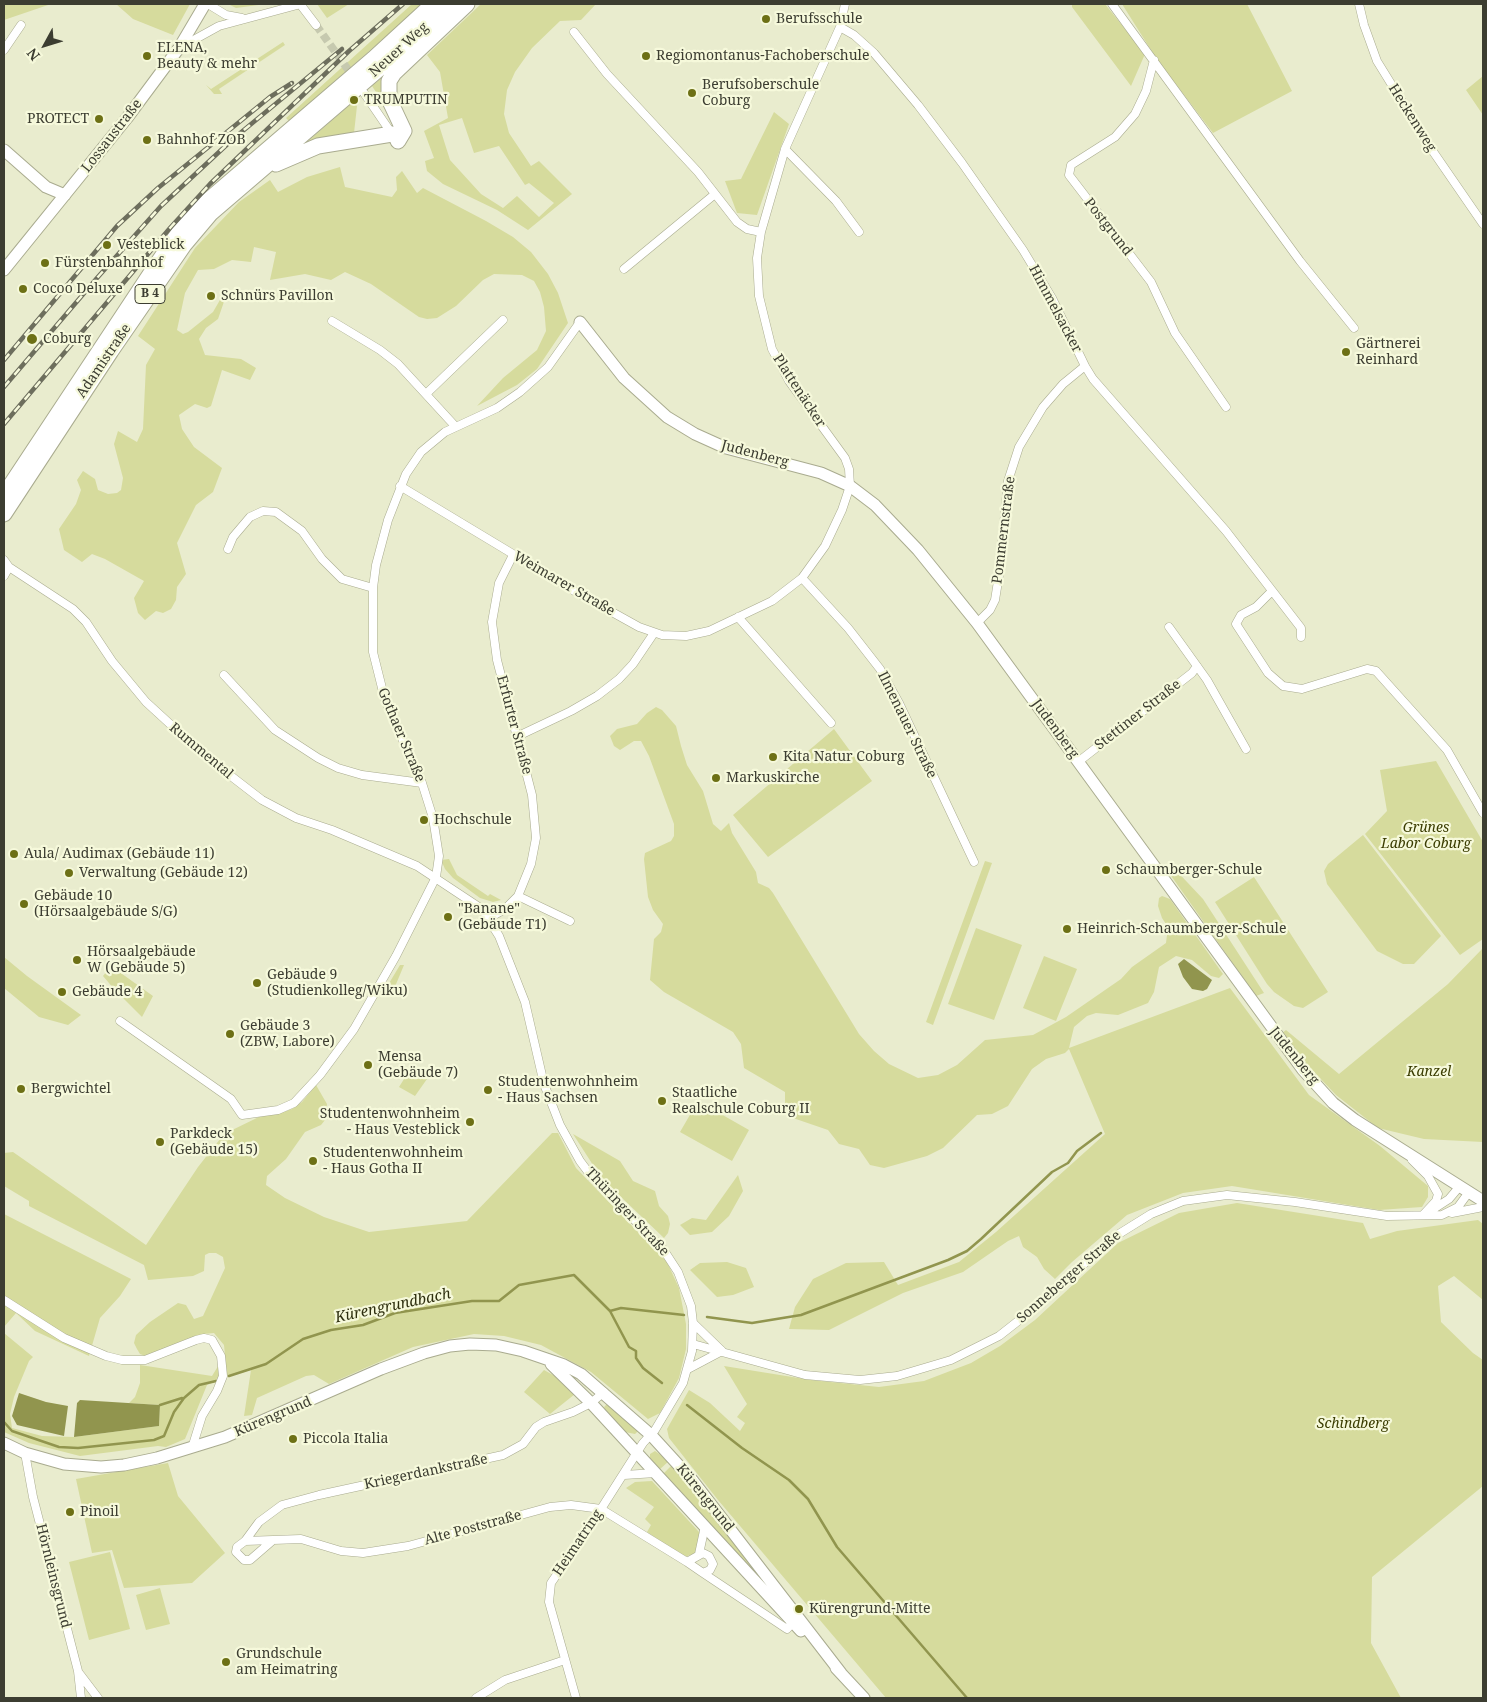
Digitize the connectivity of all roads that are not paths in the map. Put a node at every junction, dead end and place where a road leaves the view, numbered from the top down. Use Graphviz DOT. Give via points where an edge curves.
graph roads {
  1 [pos="207,4"];
  2 [pos="300,4"];
  3 [pos="433,4"];
  4 [pos="449,4"];
  5 [pos="467,4"];
  6 [pos="845,4"];
  7 [pos="1112,4"];
  8 [pos="1359,4"];
  9 [pos="244,19"];
  10 [pos="21,25"];
  11 [pos="316,25"];
  12 [pos="840,28"];
  13 [pos="574,32"];
  14 [pos="179,48"];
  15 [pos="4,50"];
  16 [pos="1154,60"];
  17 [pos="344,91"];
  18 [pos="364,93"];
  19 [pos="395,137"];
  20 [pos="786,149"];
  21 [pos="4,150"];
  22 [pos="253,176"];
  23 [pos="715,194"];
  24 [pos="65,195"];
  25 [pos="1483,224"];
  26 [pos="761,232"];
  27 [pos="859,232"];
  28 [pos="6,265"];
  29 [pos="624,269"];
  30 [pos="503,320"];
  31 [pos="332,321"];
  32 [pos="580,322"];
  33 [pos="1354,328"];
  34 [pos="1085,366"];
  35 [pos="426,393"];
  36 [pos="1226,407"];
  37 [pos="455,426"];
  38 [pos="400,486"];
  39 [pos="850,486"];
  40 [pos="4,495"];
  41 [pos="4,514"];
  42 [pos="228,549"];
  43 [pos="513,555"];
  44 [pos="6,564"];
  45 [pos="4,576"];
  46 [pos="802,578"];
  47 [pos="373,588"];
  48 [pos="1272,591"];
  49 [pos="738,617"];
  50 [pos="977,623"];
  51 [pos="1169,627"];
  52 [pos="654,633"];
  53 [pos="1301,637"];
  54 [pos="1197,666"];
  55 [pos="224,675"];
  56 [pos="831,723"];
  57 [pos="516,737"];
  58 [pos="1246,749"];
  59 [pos="1078,762"];
  60 [pos="422,784"];
  61 [pos="1483,813"];
  62 [pos="974,862"];
  63 [pos="436,876"];
  64 [pos="518,896"];
  65 [pos="489,918"];
  66 [pos="570,921"];
  67 [pos="120,1021"];
  68 [pos="1398,1147"];
  69 [pos="1465,1189"];
  70 [pos="1483,1201"];
  71 [pos="1483,1207"];
  72 [pos="1423,1215"];
  73 [pos="1442,1215"];
  74 [pos="4,1300"];
  75 [pos="693,1323"];
  76 [pos="693,1348"];
  77 [pos="722,1351"];
  78 [pos="539,1356"];
  79 [pos="688,1369"];
  80 [pos="604,1392"];
  81 [pos="591,1403"];
  82 [pos="651,1435"];
  83 [pos="4,1443"];
  84 [pos="192,1448"];
  85 [pos="25,1453"];
  86 [pos="639,1454"];
  87 [pos="656,1472"];
  88 [pos="624,1475"];
  89 [pos="601,1509"];
  90 [pos="705,1526"];
  91 [pos="245,1541"];
  92 [pos="272,1541"];
  93 [pos="699,1554"];
  94 [pos="686,1562"];
  95 [pos="702,1572"];
  96 [pos="796,1619"];
  97 [pos="565,1660"];
  98 [pos="78,1672"];
  99 [pos="82,1698"];
  100 [pos="98,1698"];
  101 [pos="476,1698"];
  102 [pos="576,1698"];
  103 [pos="864,1698"];
  1 -- 9 [label="street" via="226,15"];
  1 -- 14 [label="street, Lossaustraße"];
  2 -- 9 [label="street"];
  2 -- 11 [label="street"];
  3 -- 17 [label="highway, Neuer Weg / B 4"];
  4 -- 17 [label="highway, Neuer Weg / B 4"];
  5 -- 19 [label="highway" via="389,81 389,99 404,131"];
  6 -- 12 [label="street, Plattenäcker"];
  7 -- 16 [label="street"];
  8 -- 25 [label="street, Heckenweg" via="1370,43 1391,85"];
  9 -- 14 [label="street" via="219,26"];
  10 -- 15 [label="street"];
  12 -- 20 [label="street, Plattenäcker"];
  12 -- 34 [label="street, Himmelsacker" via="854,35 874,53 918,104 994,205 1052,298"];
  13 -- 23 [label="street" via="607,74"];
  14 -- 24 [label="street, Lossaustraße"];
  16 -- 33 [label="street" via="1300,261"];
  16 -- 36 [label="street, Postgrund" via="1146,91 1135,114 1115,137 1071,165 1069,175 1151,282 1175,333"];
  17 -- 22 [label="highway, Adamistraße / B 4"];
  17 -- 40 [label="highway, Adamistraße / B 4" via="228,181 179,232"];
  18 -- 19 [label="street"];
  19 -- 22 [label="highway, B 4" via="336,142 294,155"];
  20 -- 26 [label="street, Plattenäcker"];
  20 -- 27 [label="street" via="836,200"];
  21 -- 24 [label="street" via="46,187"];
  22 -- 41 [label="highway, Adamistraße / B 4" via="211,213 184,245"];
  23 -- 26 [label="street" via="741,226"];
  23 -- 29 [label="street"];
  24 -- 28 [label="street, Lossaustraße"];
  26 -- 39 [label="street, Plattenäcker" via="757,258 759,296 767,337 789,381 845,458"];
  30 -- 35 [label="street"];
  31 -- 35 [label="street" via="386,355"];
  32 -- 37 [label="street, Gothaer Straße" via="548,366 520,392 497,408"];
  32 -- 39 [label="street, Judenberg" via="624,378 667,417 726,448 794,465"];
  34 -- 48 [label="street, Himmelsacker" via="1107,397 1226,531"];
  34 -- 50 [label="street, Pommernstraße" via="1043,407 1019,447 1008,481 995,600"];
  35 -- 37 [label="street"];
  37 -- 38 [label="street, Gothaer Straße" via="430,442 409,468"];
  38 -- 43 [label="street, Weimarer Straße"];
  38 -- 47 [label="street, Gothaer Straße" via="380,549"];
  39 -- 46 [label="street, Weimarer Straße" via="825,546"];
  39 -- 50 [label="street, Judenberg" via="918,550"];
  42 -- 47 [label="street" via="233,537 250,517 263,511 276,512 302,531 322,559 342,579"];
  43 -- 52 [label="street, Weimarer Straße"];
  43 -- 57 [label="street, Erfurter Straße" via="499,583 492,622 497,660"];
  44 -- 45 [label="street"];
  44 -- 63 [label="street, Rummental" via="73,609 146,702 205,756 262,800 296,818"];
  46 -- 49 [label="street, Weimarer Straße" via="772,601"];
  46 -- 62 [label="street, Ilmenauer Straße" via="848,628 885,676"];
  47 -- 60 [label="street, Gothaer Straße" via="372,636 378,679"];
  48 -- 53 [label="street, Himmelsacker" via="1301,628"];
  48 -- 61 [label="street" via="1256,607 1241,615 1236,624 1268,673 1283,686 1302,689 1367,669 1376,671 1447,750"];
  49 -- 52 [label="street, Weimarer Straße" via="709,631 686,636"];
  49 -- 56 [label="street"];
  50 -- 59 [label="street, Judenberg"];
  51 -- 54 [label="street"];
  52 -- 57 [label="street" via="633,664 597,696"];
  54 -- 58 [label="street"];
  54 -- 59 [label="street, Stettiner Straße"];
  55 -- 60 [label="street" via="274,730 318,758 362,775"];
  57 -- 64 [label="street, Erfurter Straße" via="532,795 536,838 531,864"];
  59 -- 68 [label="street, Judenberg" via="1303,1070 1333,1103"];
  60 -- 63 [label="street, Gothaer Straße" via="438,844"];
  63 -- 65 [label="street, Thüringer Straße" via="474,902"];
  63 -- 67 [label="street" via="396,956 354,1029 294,1103 278,1110 242,1115 231,1099"];
  64 -- 65 [label="street, Erfurter Straße"];
  64 -- 66 [label="street"];
  65 -- 75 [label="street, Thüringer Straße" via="526,1002 544,1084 560,1125 592,1177 668,1256 686,1289"];
  68 -- 69 [label="street, Judenberg"];
  68 -- 72 [label="street" via="1428,1176 1436,1189 1436,1201"];
  69 -- 70 [label="street, Judenberg"];
  69 -- 72 [label="street, Sonneberger Straße"];
  69 -- 73 [label="street" via="1458,1207"];
  71 -- 73 [label="street, Sonneberger Straße"];
  72 -- 73 [label="street, Sonneberger Straße"];
  72 -- 77 [label="street, Sonneberger Straße" via="1387,1216 1227,1195 1193,1199 1134,1223 1006,1331 974,1350 933,1366 876,1379 824,1378 779,1370"];
  74 -- 84 [label="street" via="64,1338 122,1360 145,1360 196,1340 212,1340 221,1356 223,1376 202,1416"];
  75 -- 76 [label="street, Thüringer Straße"];
  75 -- 77 [label="street, Sonneberger Straße"];
  76 -- 77 [label="street, Sonneberger Straße"];
  76 -- 79 [label="street, Thüringer Straße"];
  77 -- 79 [label="street"];
  78 -- 80 [label="street, Kürengrund" via="581,1374"];
  78 -- 81 [label="street, Kürengrund"];
  78 -- 84 [label="street, Kürengrund" via="496,1345 450,1346 381,1369 258,1424"];
  79 -- 82 [label="street, Thüringer Straße"];
  80 -- 81 [label="street, Kriegerdankstraße"];
  80 -- 82 [label="street, Kürengrund"];
  81 -- 86 [label="street, Kürengrund"];
  81 -- 91 [label="street, Kriegerdankstraße" via="544,1422 523,1444 503,1456 292,1501 266,1516"];
  82 -- 86 [label="street, Thüringer Straße"];
  82 -- 96 [label="street, Kürengrund" via="693,1481"];
  83 -- 85 [label="street, Kürengrund"];
  84 -- 85 [label="street, Kürengrund" via="124,1465 101,1467 64,1464"];
  85 -- 98 [label="street, Hörnleinsgrund" via="33,1497"];
  86 -- 87 [label="street, Kürengrund"];
  86 -- 88 [label="street, Heimatring"];
  87 -- 88 [label="street"];
  87 -- 90 [label="street, Kürengrund"];
  88 -- 89 [label="street, Heimatring"];
  89 -- 92 [label="street, Alte Poststraße" via="571,1505 550,1507 408,1546 363,1553 341,1551 301,1539"];
  89 -- 94 [label="street, Alte Poststraße"];
  89 -- 97 [label="street, Heimatring" via="551,1583 549,1602"];
  90 -- 93 [label="street"];
  90 -- 96 [label="street, Kürengrund"];
  91 -- 92 [label="street, Alte Poststraße"];
  91 -- 92 [label="street" via="236,1552 240,1558 250,1560"];
  93 -- 94 [label="street"];
  93 -- 95 [label="street" via="707,1555 714,1564 710,1570"];
  94 -- 95 [label="street, Alte Poststraße"];
  95 -- 96 [label="street, Alte Poststraße" via="787,1629"];
  96 -- 103 [label="street, Kürengrund"];
  97 -- 101 [label="street" via="505,1680"];
  97 -- 102 [label="street, Heimatring"];
  98 -- 99 [label="street, Hörnleinsgrund"];
  98 -- 100 [label="street"];
}
